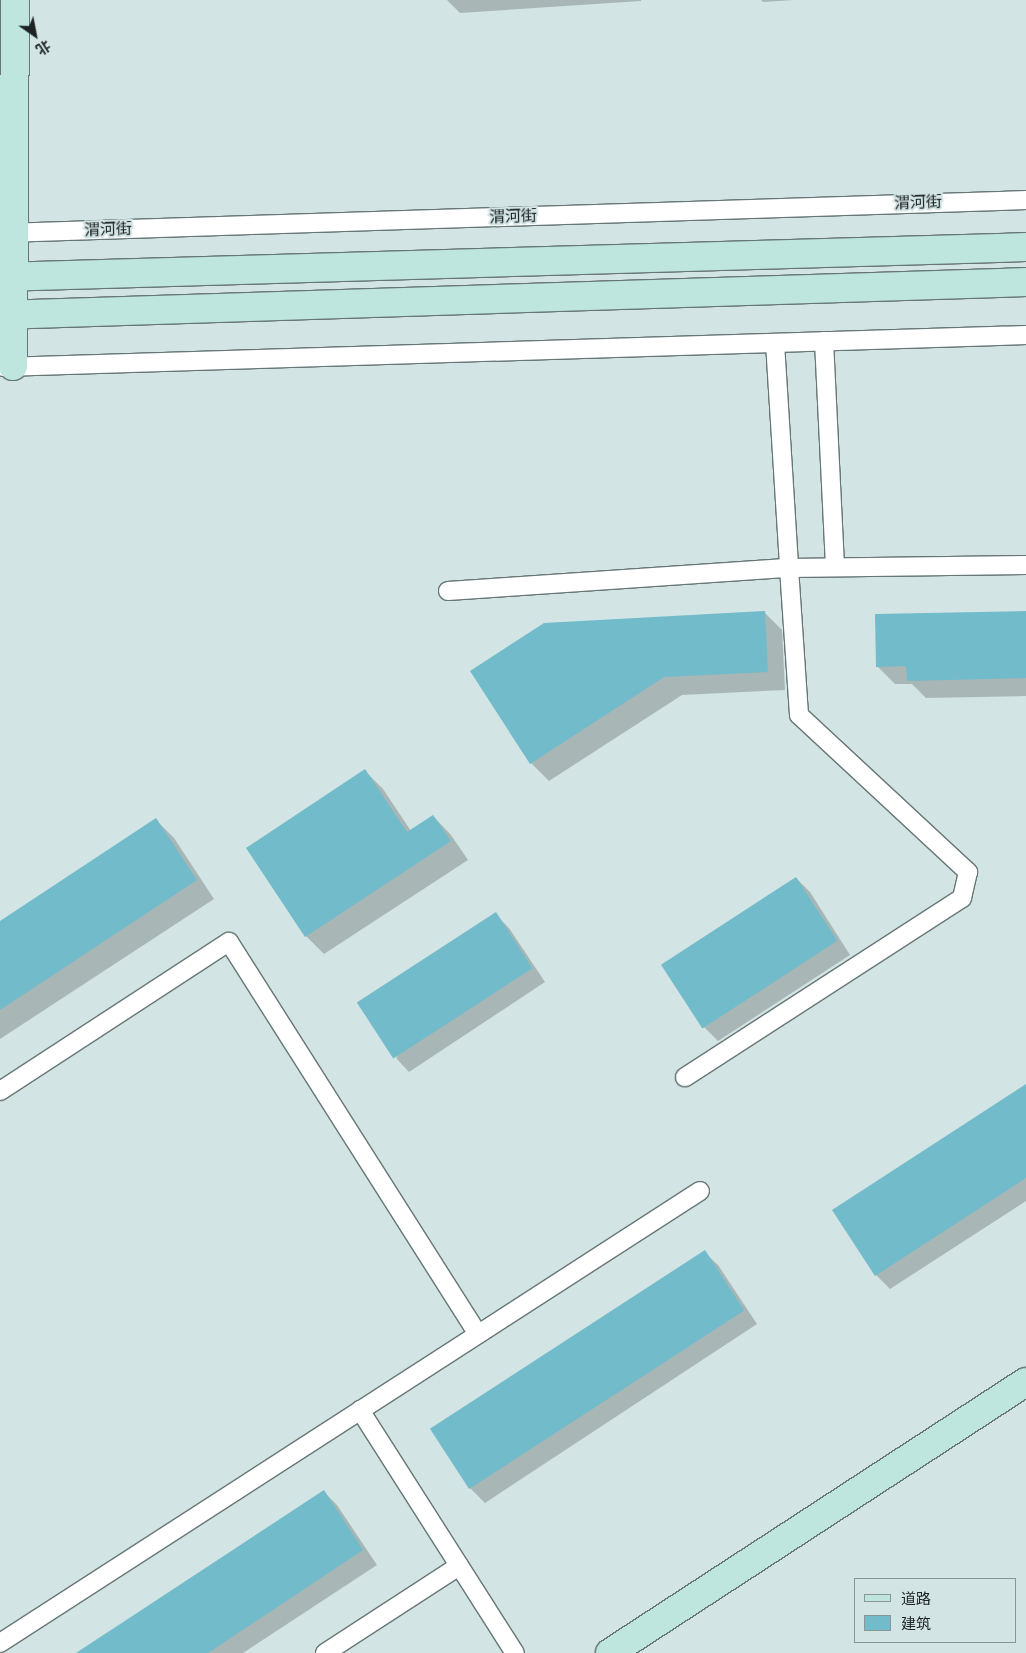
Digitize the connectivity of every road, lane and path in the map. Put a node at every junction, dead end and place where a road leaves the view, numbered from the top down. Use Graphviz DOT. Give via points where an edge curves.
graph roads {
  1 [pos="15,0"];
  2 [pos="1026,200"];
  3 [pos="7,233"];
  4 [pos="1026,246"];
  5 [pos="7,276"];
  6 [pos="1026,282"];
  7 [pos="7,315"];
  8 [pos="1026,335"];
  9 [pos="824,341"];
  10 [pos="775,343"];
  11 [pos="6,366"];
  12 [pos="1026,565"];
  13 [pos="835,567"];
  14 [pos="789,568"];
  15 [pos="448,591"];
  16 [pos="685,1077"];
  17 [pos="0,1091"];
  18 [pos="700,1191"];
  19 [pos="478,1334"];
  20 [pos="1026,1382"];
  21 [pos="360,1410"];
  22 [pos="459,1566"];
  23 [pos="0,1643"];
  24 [pos="325,1653"];
  25 [pos="515,1653"];
  26 [pos="610,1653"];
  1 -- 3 [label="street"];
  2 -- 3 [label="lane, 渭河街"];
  3 -- 5 [label="street"];
  4 -- 5 [label="street"];
  5 -- 7 [label="street"];
  6 -- 7 [label="street"];
  7 -- 11 [label="street"];
  8 -- 9 [label="lane"];
  9 -- 10 [label="lane"];
  9 -- 13 [label="lane"];
  10 -- 11 [label="lane"];
  10 -- 14 [label="lane"];
  12 -- 13 [label="lane"];
  13 -- 14 [label="lane"];
  14 -- 15 [label="lane"];
  14 -- 16 [label="lane" via="799,715 968,872 962,898"];
  17 -- 19 [label="lane" via="229,942"];
  18 -- 19 [label="lane"];
  19 -- 21 [label="lane"];
  20 -- 26 [label="street"];
  21 -- 22 [label="lane"];
  21 -- 23 [label="lane"];
  22 -- 24 [label="lane"];
  22 -- 25 [label="lane"];
}
